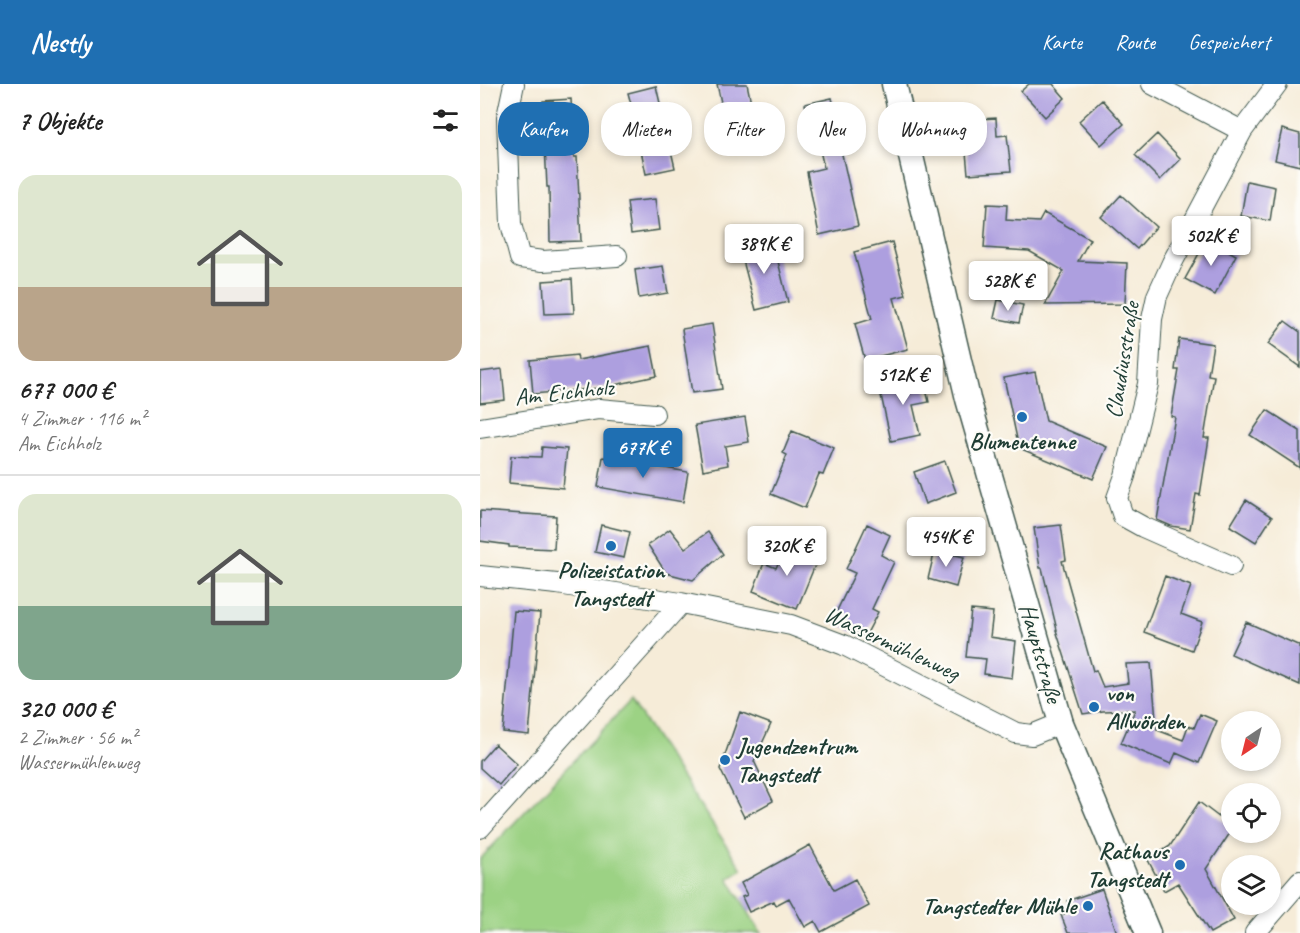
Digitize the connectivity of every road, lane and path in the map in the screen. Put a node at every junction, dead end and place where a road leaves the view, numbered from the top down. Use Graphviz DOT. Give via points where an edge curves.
graph roads {
  1 [pos="514,84"];
  2 [pos="894,84"];
  3 [pos="1152,84"];
  4 [pos="1277,84"];
  5 [pos="1242,131"];
  6 [pos="617,256"];
  7 [pos="654,414"];
  8 [pos="480,428"];
  9 [pos="1231,566"];
  10 [pos="480,576"];
  11 [pos="681,603"];
  12 [pos="1061,723"];
  13 [pos="480,828"];
  14 [pos="1300,881"];
  15 [pos="1148,933"];
  16 [pos="1255,933"];
  1 -- 6 [label="street" via="507,117 511,224 520,258 543,261"];
  2 -- 12 [label="street, Hauptstraße" via="968,399"];
  3 -- 5 [label="street"];
  4 -- 5 [label="street, Claudiusstraße"];
  5 -- 9 [label="street, Claudiusstraße" via="1157,296 1148,384 1117,498 1123,516"];
  7 -- 8 [label="street, Am Eichholz" via="599,409"];
  10 -- 11 [label="street, Wassermühlenweg"];
  11 -- 12 [label="street, Wassermühlenweg" via="791,625 844,645 1016,733 1032,735"];
  11 -- 13 [label="street"];
  12 -- 15 [label="street, Hauptstraße"];
  14 -- 16 [label="street"];
}
